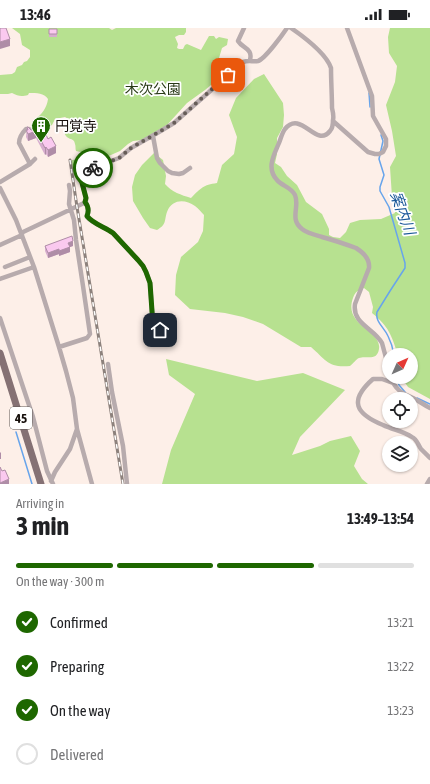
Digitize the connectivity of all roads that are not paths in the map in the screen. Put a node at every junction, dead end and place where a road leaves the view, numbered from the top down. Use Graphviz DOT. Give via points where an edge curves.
graph roads {
  1 [pos="244,28"];
  2 [pos="287,28"];
  3 [pos="291,28"];
  4 [pos="347,28"];
  5 [pos="250,60"];
  6 [pos="334,120"];
  7 [pos="32,133"];
  8 [pos="153,136"];
  9 [pos="36,159"];
  10 [pos="30,164"];
  11 [pos="190,168"];
  12 [pos="0,182"];
  13 [pos="69,185"];
  14 [pos="0,188"];
  15 [pos="85,202"];
  16 [pos="70,210"];
  17 [pos="21,234"];
  18 [pos="0,245"];
  19 [pos="30,257"];
  20 [pos="5,267"];
  21 [pos="34,267"];
  22 [pos="0,279"];
  23 [pos="0,318"];
  24 [pos="160,330"];
  25 [pos="59,347"];
  26 [pos="383,348"];
  27 [pos="0,353"];
  28 [pos="108,364"];
  29 [pos="382,379"];
  30 [pos="394,384"];
  31 [pos="430,408"];
  32 [pos="77,429"];
  33 [pos="430,458"];
  34 [pos="430,479"];
  35 [pos="52,482"];
  36 [pos="41,484"];
  37 [pos="92,484"];
  38 [pos="127,484"];
  39 [pos="427,484"];
  1 -- 5 [label="street" via="238,41 248,49"];
  2 -- 5 [label="street" via="261,60"];
  3 -- 6 [label="street" via="309,41 331,68"];
  4 -- 6 [label="street" via="372,96 373,116 386,140 383,152 368,152"];
  5 -- 8 [label="street" via="243,62 174,123"];
  6 -- 26 [label="street" via="330,131 323,136 299,123 288,126 274,155 271,170 277,180 295,195 295,218 301,228 356,248 367,257 370,264 354,310 360,321 381,340"];
  7 -- 10 [label="street" via="26,129 19,140"];
  8 -- 11 [label="street" via="157,158 168,171 179,174"];
  8 -- 15 [label="street" via="119,158 95,167 82,178"];
  9 -- 10 [label="street"];
  10 -- 12 [label="street"];
  13 -- 16 [label="street"];
  14 -- 17 [label="street"];
  15 -- 16 [label="street"];
  15 -- 24 [label="street" via="89,211 88,218 113,233 143,266 150,283 153,325"];
  16 -- 17 [label="street"];
  16 -- 25 [label="street" via="74,220 90,334 87,338"];
  17 -- 18 [label="street"];
  17 -- 19 [label="street"];
  19 -- 20 [label="street"];
  19 -- 21 [label="street"];
  21 -- 22 [label="street"];
  21 -- 25 [label="street"];
  23 -- 35 [label="street" via="24,387"];
  25 -- 32 [label="street" via="73,398"];
  27 -- 36 [label="main road, 45"];
  28 -- 38 [label="street"];
  29 -- 33 [label="street" via="373,379 360,393 358,407 383,426 414,438"];
  30 -- 31 [label="street" via="402,393"];
  32 -- 35 [label="street" via="70,449 55,472"];
  32 -- 37 [label="street"];
  34 -- 39 [label="street"];
}
